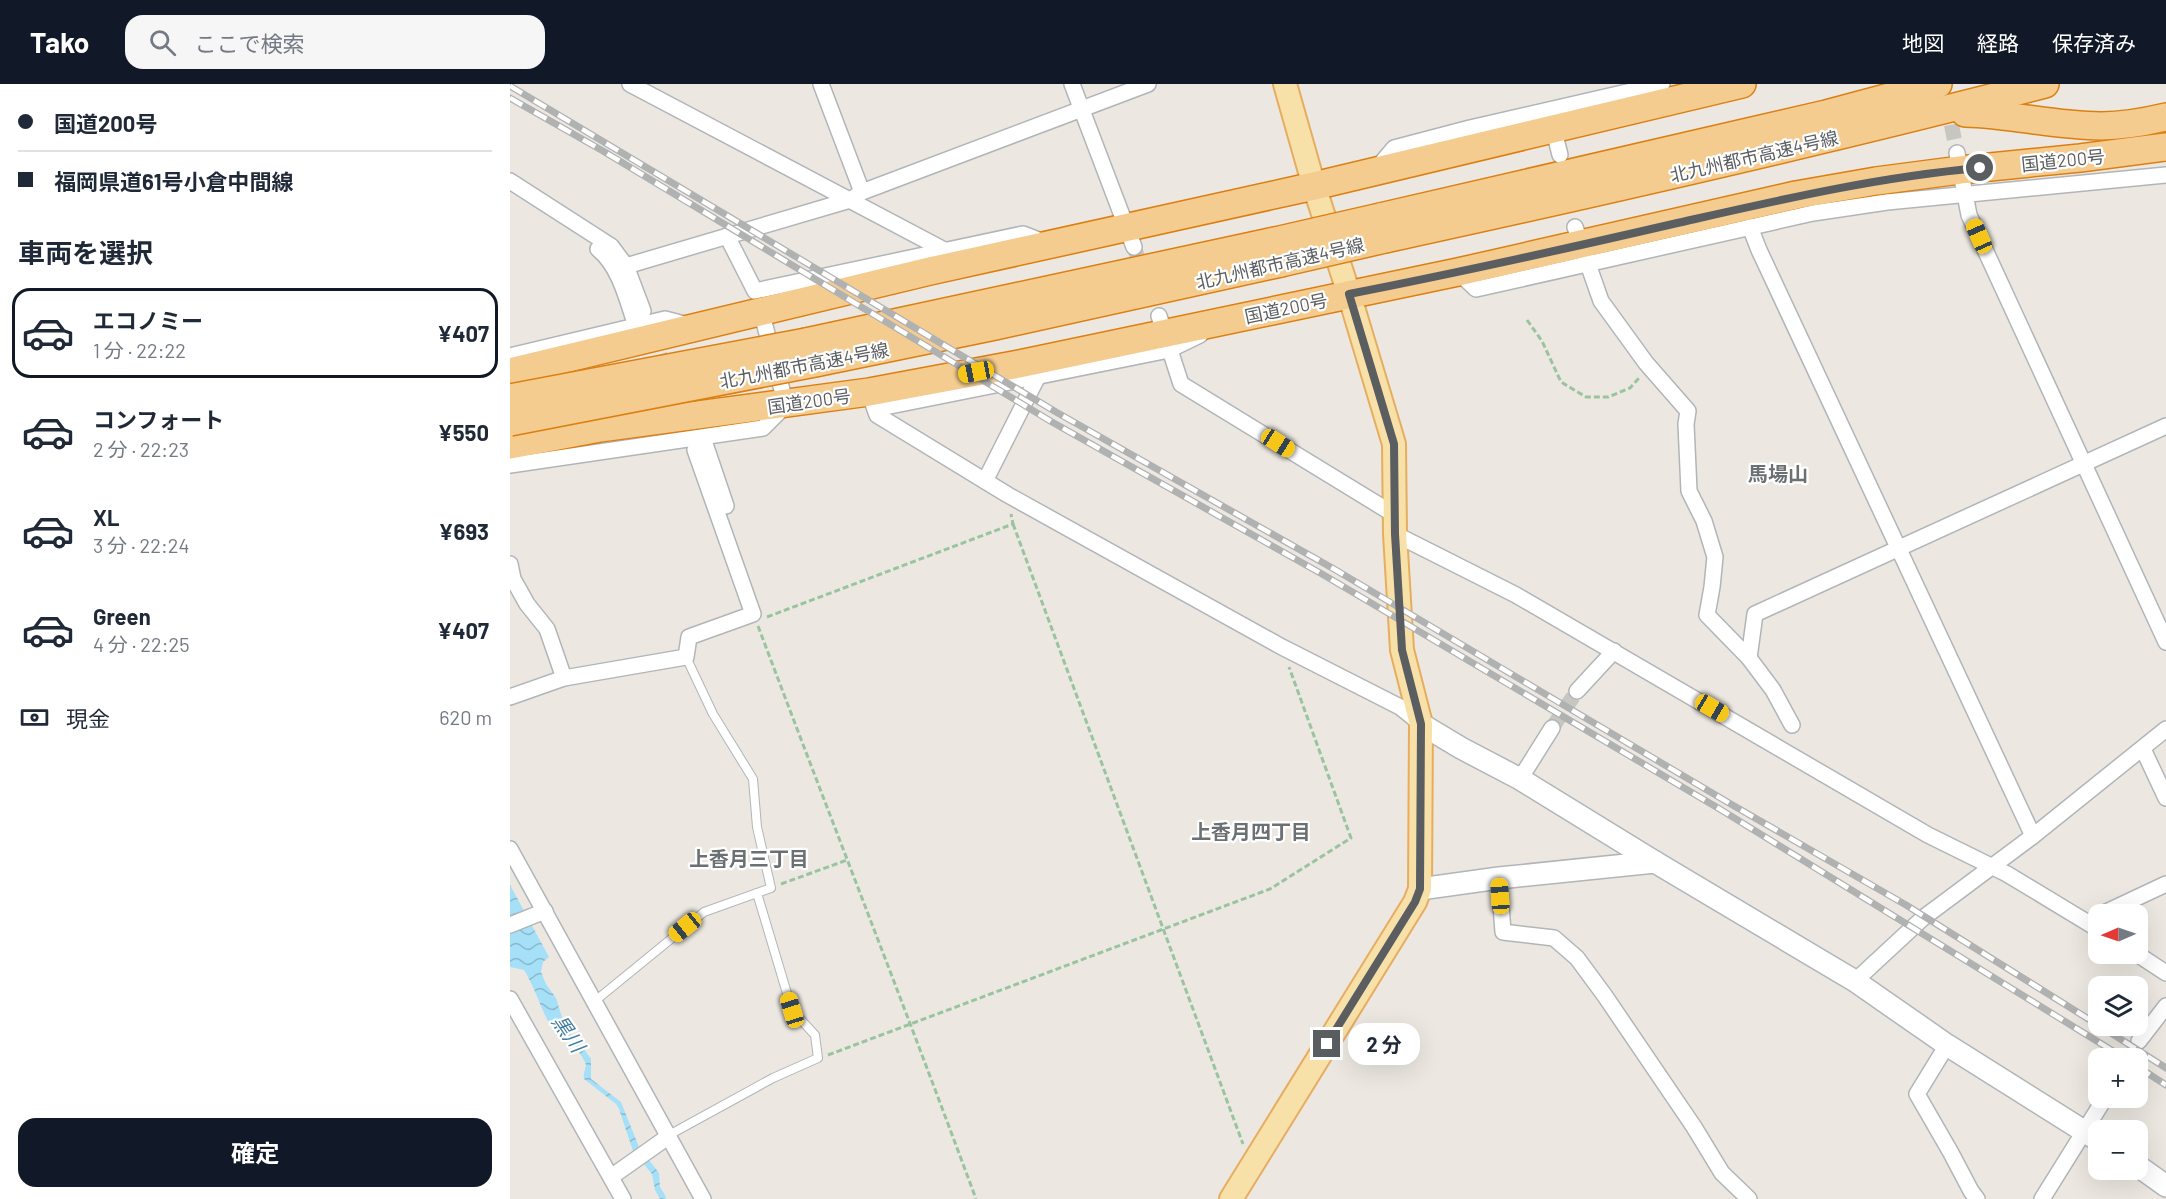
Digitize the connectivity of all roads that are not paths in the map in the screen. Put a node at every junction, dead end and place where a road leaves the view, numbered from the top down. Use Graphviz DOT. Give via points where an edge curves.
graph roads {
  1 [pos="630,84"];
  2 [pos="821,84"];
  3 [pos="1072,84"];
  4 [pos="1148,84"];
  5 [pos="1284,84"];
  6 [pos="1662,84"];
  7 [pos="1742,84"];
  8 [pos="1873,84"];
  9 [pos="1938,84"];
  10 [pos="2045,84"];
  11 [pos="1611,99"];
  12 [pos="1081,108"];
  13 [pos="1919,116"];
  14 [pos="2166,117"];
  15 [pos="1551,120"];
  16 [pos="2166,147"];
  17 [pos="1560,155"];
  18 [pos="1594,168"];
  19 [pos="1961,172"];
  20 [pos="2166,175"];
  21 [pos="510,181"];
  22 [pos="1314,186"];
  23 [pos="856,196"];
  24 [pos="555,210"];
  25 [pos="1750,227"];
  26 [pos="1382,228"];
  27 [pos="727,236"];
  28 [pos="1131,238"];
  29 [pos="1051,245"];
  30 [pos="1582,246"];
  31 [pos="944,250"];
  32 [pos="626,266"];
  33 [pos="1349,294"];
  34 [pos="758,301"];
  35 [pos="644,311"];
  36 [pos="636,326"];
  37 [pos="697,327"];
  38 [pos="1164,333"];
  39 [pos="810,352"];
  40 [pos="510,356"];
  41 [pos="510,372"];
  42 [pos="1037,378"];
  43 [pos="510,398"];
  44 [pos="872,401"];
  45 [pos="786,405"];
  46 [pos="510,422"];
  47 [pos="2166,426"];
  48 [pos="681,440"];
  49 [pos="699,444"];
  50 [pos="510,445"];
  51 [pos="510,465"];
  52 [pos="2083,465"];
  53 [pos="985,481"];
  54 [pos="1395,525"];
  55 [pos="728,544"];
  56 [pos="1899,549"];
  57 [pos="510,564"];
  58 [pos="2166,642"];
  59 [pos="1614,651"];
  60 [pos="686,657"];
  61 [pos="1749,658"];
  62 [pos="564,678"];
  63 [pos="1577,691"];
  64 [pos="510,697"];
  65 [pos="1421,724"];
  66 [pos="1791,725"];
  67 [pos="1552,728"];
  68 [pos="2166,729"];
  69 [pos="2143,749"];
  70 [pos="1520,779"];
  71 [pos="2166,798"];
  72 [pos="2033,836"];
  73 [pos="510,849"];
  74 [pos="1655,862"];
  75 [pos="1989,867"];
  76 [pos="1499,878"];
  77 [pos="2166,884"];
  78 [pos="1420,889"];
  79 [pos="757,893"];
  80 [pos="2127,904"];
  81 [pos="543,912"];
  82 [pos="2088,916"];
  83 [pos="510,925"];
  84 [pos="2148,961"];
  85 [pos="2166,973"];
  86 [pos="1855,981"];
  87 [pos="510,999"];
  88 [pos="595,1001"];
  89 [pos="2166,1006"];
  90 [pos="2139,1041"];
  91 [pos="1947,1045"];
  92 [pos="2088,1133"];
  93 [pos="665,1138"];
  94 [pos="2088,1140"];
  95 [pos="615,1173"];
  96 [pos="2148,1173"];
  97 [pos="2166,1186"];
  98 [pos="623,1199"];
  99 [pos="703,1199"];
  100 [pos="1231,1199"];
  101 [pos="1749,1199"];
  102 [pos="1977,1199"];
  103 [pos="2042,1199"];
  1 -- 23 [label="street"];
  2 -- 23 [label="street"];
  3 -- 12 [label="street"];
  4 -- 12 [label="street"];
  5 -- 22 [label="main road"];
  6 -- 11 [label="street"];
  7 -- 11 [label="highway"];
  8 -- 18 [label="highway"];
  9 -- 18 [label="highway, 北九州都市高速4号線"];
  10 -- 13 [label="highway, 北九州都市高速4号線"];
  11 -- 15 [label="highway"];
  12 -- 23 [label="street"];
  12 -- 28 [label="street"];
  13 -- 14 [label="highway" via="1995,114 2101,126"];
  13 -- 26 [label="highway, 北九州都市高速4号線" via="1602,192"];
  15 -- 17 [label="street"];
  15 -- 22 [label="highway"];
  16 -- 19 [label="highway, 国道200号"];
  18 -- 26 [label="highway, 北九州都市高速4号線"];
  19 -- 20 [label="street"];
  19 -- 25 [label="street" via="1876,204"];
  19 -- 30 [label="highway, 国道200号" via="1796,195"];
  19 -- 52 [label="street" via="1969,215"];
  21 -- 24 [label="street"];
  22 -- 28 [label="highway"];
  22 -- 33 [label="main road"];
  23 -- 27 [label="street"];
  23 -- 31 [label="street"];
  24 -- 32 [label="street" via="611,246"];
  24 -- 36 [label="street" via="572,230 608,257"];
  25 -- 30 [label="street"];
  25 -- 56 [label="street"];
  26 -- 39 [label="highway, 北九州都市高速4号線, bridge"];
  27 -- 32 [label="street"];
  27 -- 34 [label="street"];
  28 -- 29 [label="highway"];
  29 -- 31 [label="street" via="1023,234"];
  29 -- 34 [label="highway"];
  30 -- 33 [label="highway, 国道200号"];
  30 -- 61 [label="street" via="1601,301 1646,363 1688,411 1689,491 1715,557 1707,615"];
  31 -- 34 [label="street"];
  32 -- 35 [label="street"];
  33 -- 38 [label="highway, 国道200号"];
  33 -- 54 [label="main road" via="1394,444"];
  34 -- 37 [label="highway"];
  34 -- 45 [label="street"];
  36 -- 37 [label="street" via="665,319"];
  36 -- 40 [label="street"];
  37 -- 41 [label="highway"];
  38 -- 42 [label="street"];
  38 -- 44 [label="highway, 国道200号"];
  38 -- 54 [label="street" via="1181,384"];
  39 -- 43 [label="highway, 北九州都市高速4号線, bridge"];
  39 -- 46 [label="highway, 北九州都市高速4号線, bridge"];
  42 -- 44 [label="street"];
  42 -- 53 [label="street"];
  44 -- 45 [label="highway, 国道200号"];
  44 -- 53 [label="street" via="877,415"];
  45 -- 49 [label="street" via="763,428"];
  45 -- 50 [label="highway, 国道200号" via="600,428"];
  47 -- 52 [label="street"];
  48 -- 49 [label="street"];
  48 -- 51 [label="street"];
  48 -- 55 [label="street" via="713,530"];
  49 -- 55 [label="street"];
  52 -- 56 [label="street"];
  52 -- 58 [label="street"];
  53 -- 65 [label="street" via="1282,647 1400,706"];
  54 -- 59 [label="street"];
  54 -- 65 [label="main road" via="1402,650"];
  55 -- 60 [label="street" via="755,617 689,637"];
  56 -- 61 [label="street" via="1755,614"];
  56 -- 72 [label="street"];
  57 -- 62 [label="street" via="513,579 527,604 548,629"];
  59 -- 63 [label="street"];
  59 -- 75 [label="street"];
  60 -- 62 [label="street"];
  60 -- 79 [label="lane" via="713,714 753,779 757,827 771,888"];
  61 -- 66 [label="street" via="1773,690"];
  62 -- 64 [label="street"];
  65 -- 70 [label="street"];
  65 -- 78 [label="main road"];
  67 -- 70 [label="street"];
  68 -- 69 [label="street"];
  69 -- 71 [label="street"];
  69 -- 72 [label="street"];
  70 -- 74 [label="street"];
  72 -- 75 [label="street"];
  73 -- 81 [label="street"];
  74 -- 76 [label="street"];
  74 -- 86 [label="street"];
  75 -- 82 [label="street"];
  75 -- 86 [label="street" via="1923,918"];
  76 -- 78 [label="street"];
  76 -- 101 [label="street" via="1503,932 1554,938 1577,958 1722,1173"];
  77 -- 80 [label="street"];
  78 -- 100 [label="main road"];
  79 -- 88 [label="lane" via="704,912"];
  79 -- 93 [label="lane" via="792,1010 815,1035 818,1058 773,1078"];
  81 -- 83 [label="street"];
  81 -- 88 [label="street"];
  84 -- 85 [label="street"];
  86 -- 91 [label="street"];
  87 -- 95 [label="street"];
  88 -- 93 [label="street"];
  89 -- 90 [label="street"];
  91 -- 92 [label="street"];
  91 -- 102 [label="street" via="1917,1094"];
  93 -- 95 [label="street"];
  93 -- 99 [label="street"];
  94 -- 103 [label="street"];
  95 -- 98 [label="street"];
  96 -- 97 [label="street"];
}
